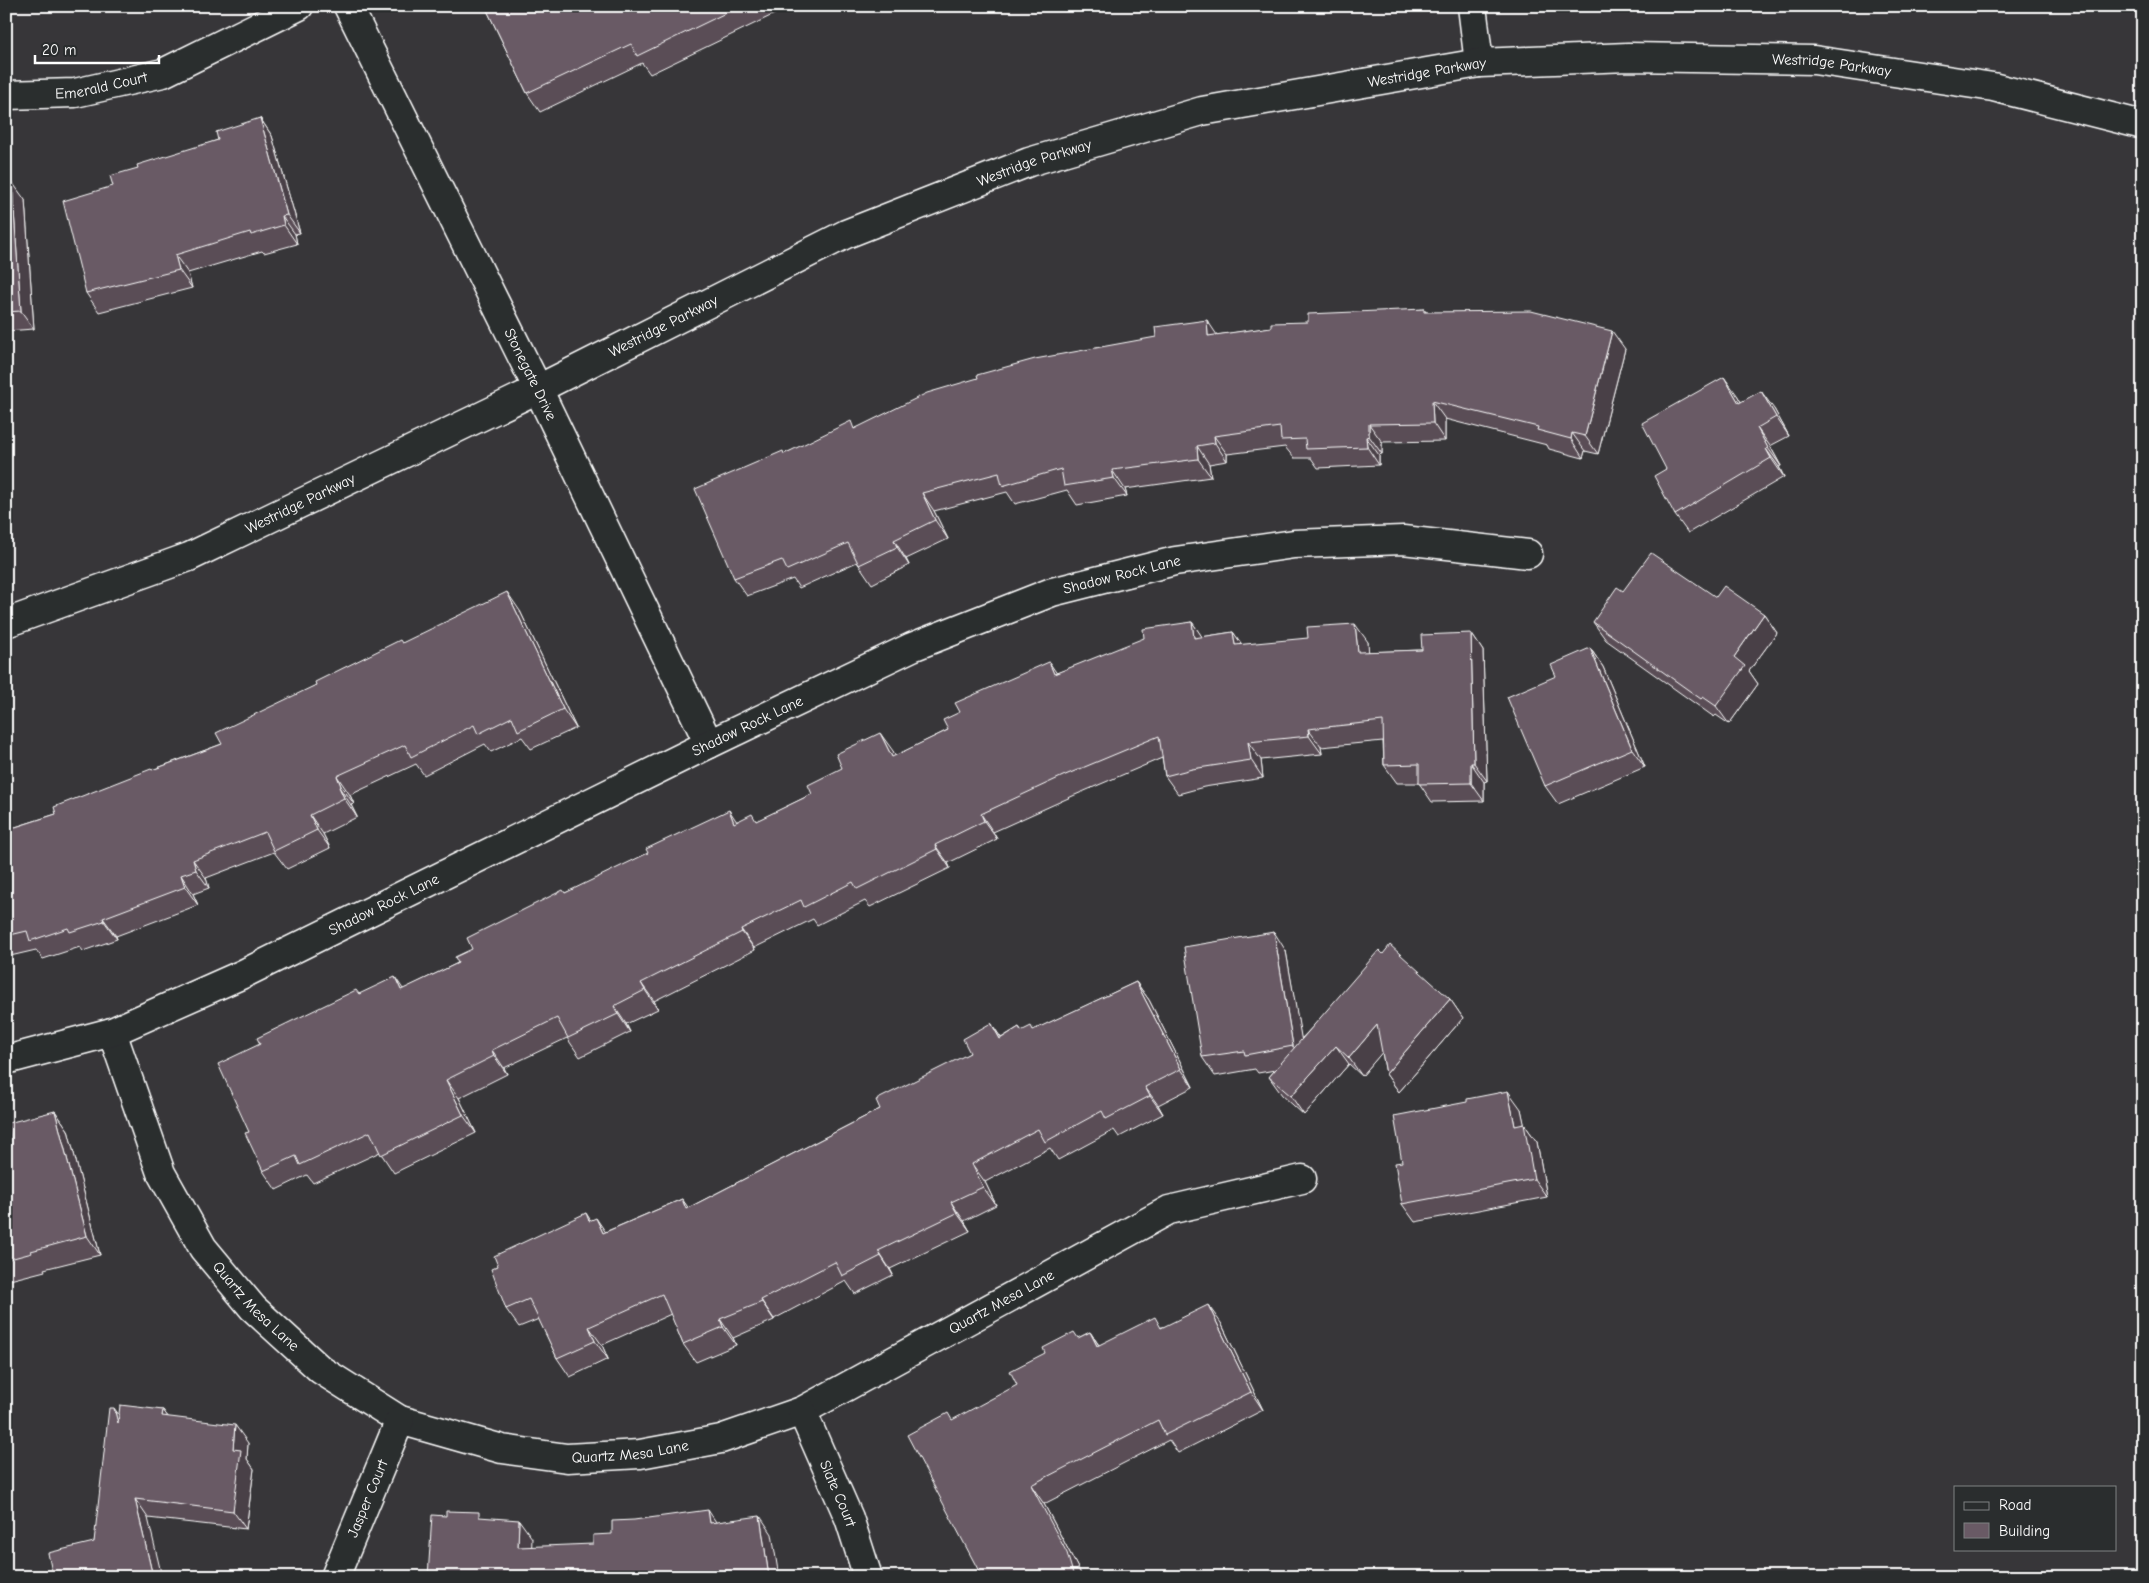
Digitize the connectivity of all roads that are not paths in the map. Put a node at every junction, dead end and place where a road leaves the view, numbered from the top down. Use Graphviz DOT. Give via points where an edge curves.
graph roads {
  1 [pos="299,6"];
  2 [pos="348,6"];
  3 [pos="1472,6"];
  4 [pos="1479,63"];
  5 [pos="6,95"];
  6 [pos="2143,125"];
  7 [pos="538,389"];
  8 [pos="1528,554"];
  9 [pos="6,623"];
  10 [pos="709,744"];
  11 [pos="112,1032"];
  12 [pos="6,1060"];
  13 [pos="1302,1179"];
  14 [pos="802,1412"];
  15 [pos="400,1420"];
  16 [pos="335,1577"];
  17 [pos="868,1577"];
  1 -- 5 [label="street, Emerald Court" via="163,73 75,93"];
  2 -- 7 [label="street, Stonegate Drive"];
  3 -- 4 [label="street"];
  4 -- 6 [label="street, Westridge Parkway" via="1628,57 1814,60 1993,87"];
  4 -- 7 [label="street, Westridge Parkway" via="1202,111 1029,162 846,234"];
  7 -- 9 [label="street, Westridge Parkway" via="189,557"];
  7 -- 10 [label="street, Stonegate Drive"];
  8 -- 10 [label="street, Shadow Rock Lane" via="1403,540 1294,544 1175,561 1035,598 912,647"];
  10 -- 11 [label="street, Shadow Rock Lane" via="243,974"];
  11 -- 12 [label="street, Shadow Rock Lane"];
  11 -- 15 [label="street, Quartz Mesa Lane" via="161,1173 203,1248 252,1308 321,1370"];
  13 -- 14 [label="street, Quartz Mesa Lane" via="1170,1210"];
  14 -- 15 [label="street, Quartz Mesa Lane" via="721,1439 640,1454 567,1458 502,1449"];
  14 -- 17 [label="street, Slate Court" via="849,1518"];
  15 -- 16 [label="street, Jasper Court"];
}
